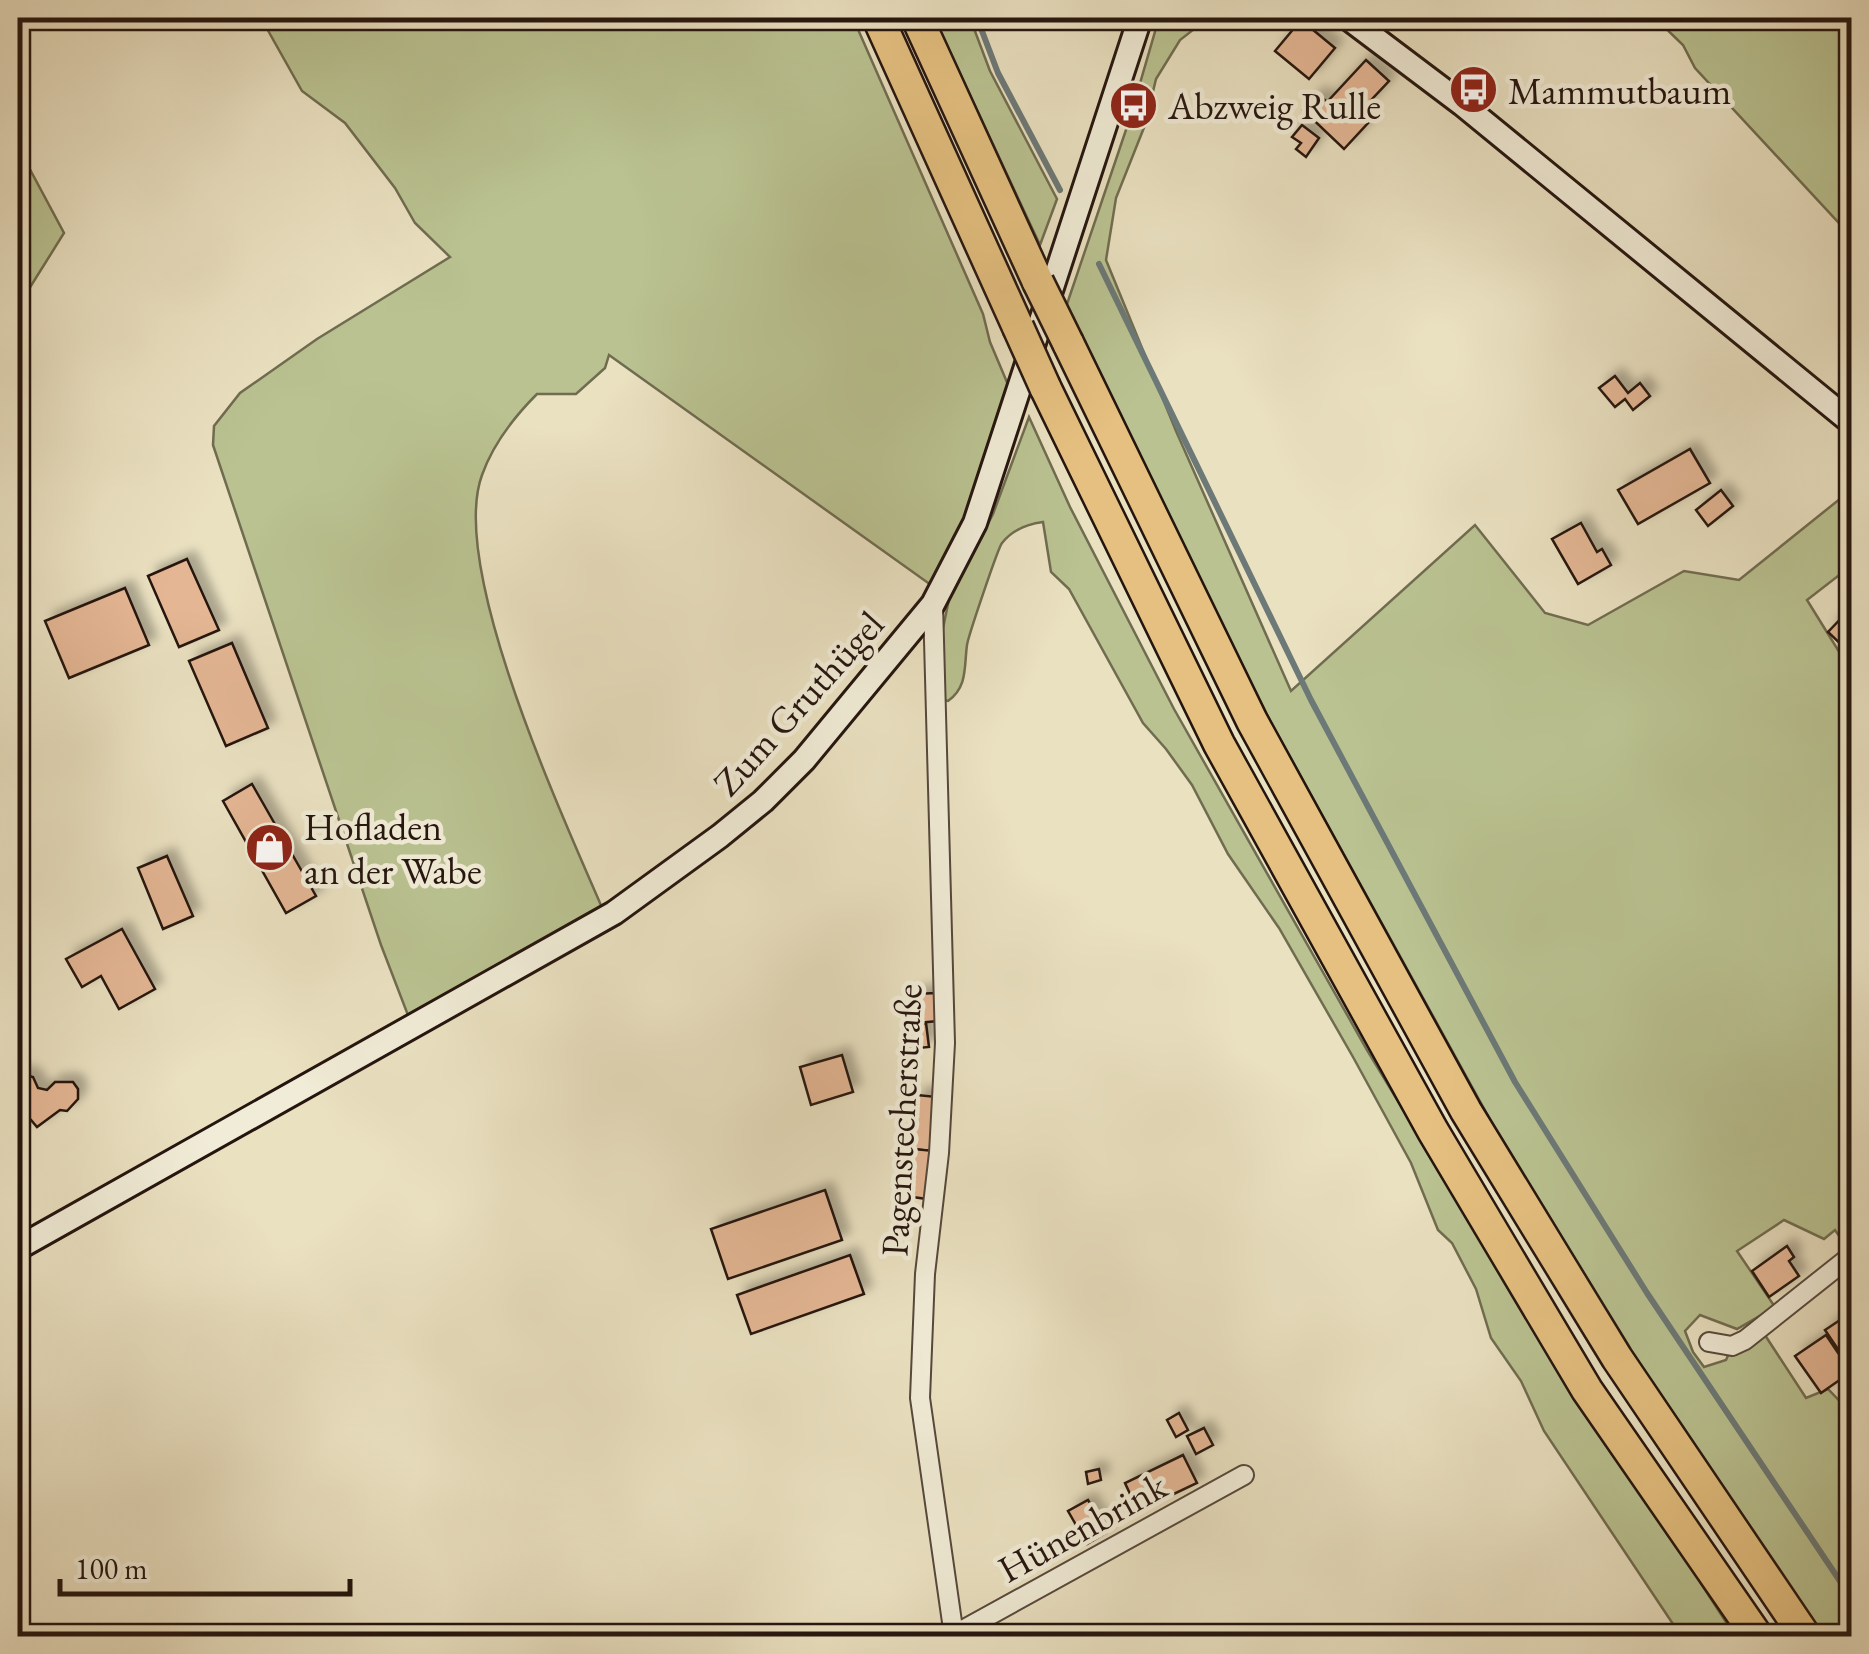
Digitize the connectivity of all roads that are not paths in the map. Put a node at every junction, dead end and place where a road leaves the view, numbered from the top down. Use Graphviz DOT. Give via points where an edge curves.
graph roads {
  1 [pos="878,18"];
  2 [pos="917,18"];
  3 [pos="1140,18"];
  4 [pos="1348,18"];
  5 [pos="1852,423"];
  6 [pos="933,604"];
  7 [pos="18,1248"];
  8 [pos="1852,1255"];
  9 [pos="1709,1342"];
  10 [pos="1244,1475"];
  11 [pos="953,1636"];
  12 [pos="1757,1636"];
  13 [pos="1805,1636"];
  1 -- 12 [label="highway, bridge" via="1045,386 1219,744 1433,1132 1588,1390"];
  2 -- 13 [label="highway, bridge" via="1252,721 1466,1111 1616,1358"];
  3 -- 6 [label="street, Zum Gruthügel" via="975,522"];
  4 -- 5 [label="street"];
  6 -- 7 [label="street, Zum Gruthügel" via="804,760 763,802 668,876 597,923"];
  6 -- 11 [label="street, Pagenstecherstraße" via="944,1043 920,1398"];
  8 -- 9 [label="street" via="1745,1340 1732,1346"];
  10 -- 11 [label="street, Hünenbrink"];
}
